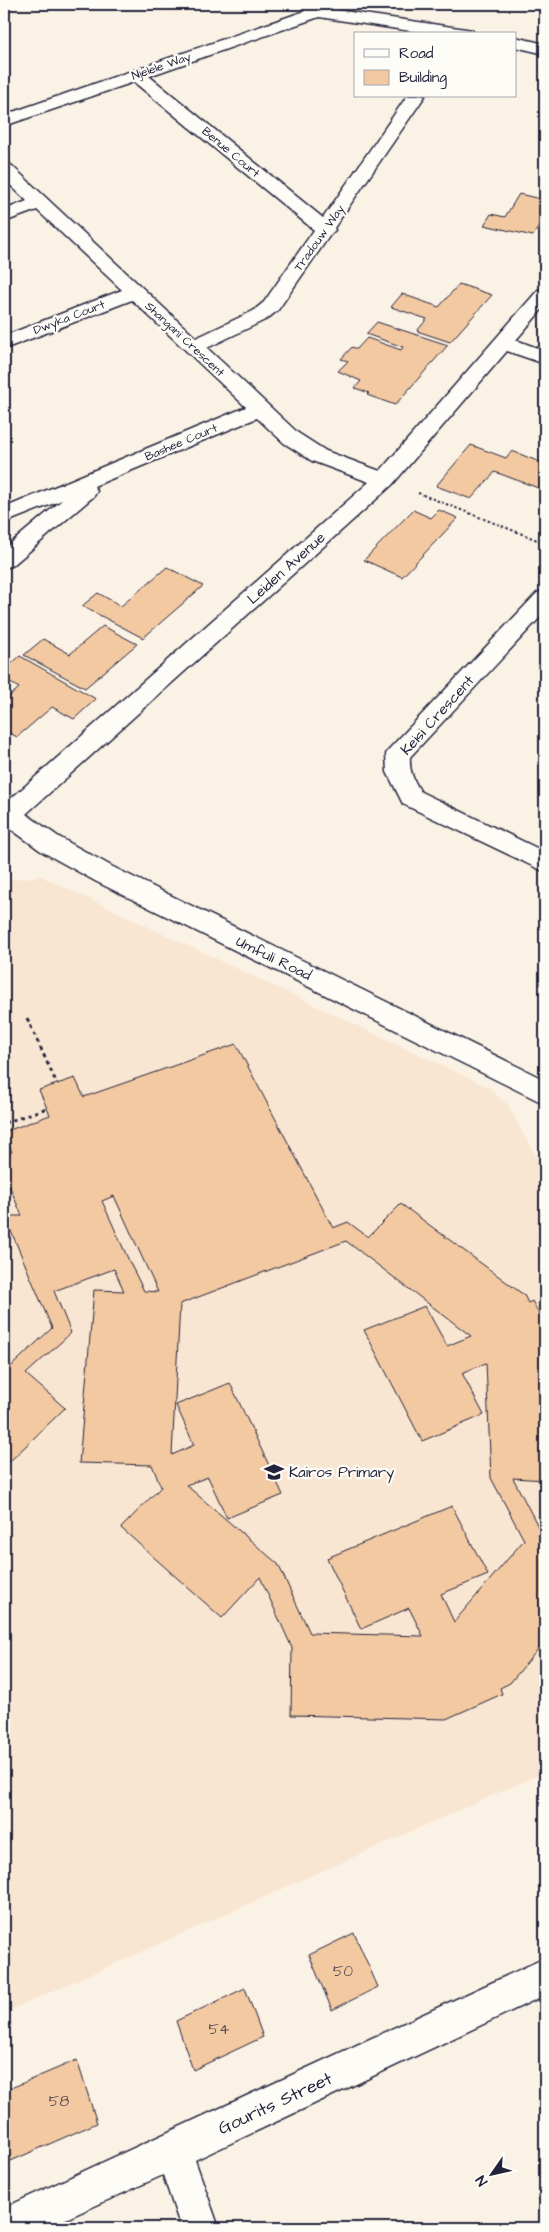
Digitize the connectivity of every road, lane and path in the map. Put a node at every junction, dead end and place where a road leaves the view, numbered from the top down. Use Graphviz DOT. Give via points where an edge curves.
graph roads {
  1 [pos="313,8"];
  2 [pos="455,32"];
  3 [pos="516,42"];
  4 [pos="516,42"];
  5 [pos="545,42"];
  6 [pos="545,49"];
  7 [pos="137,74"];
  8 [pos="415,98"];
  9 [pos="4,120"];
  10 [pos="4,169"];
  11 [pos="40,203"];
  12 [pos="4,216"];
  13 [pos="326,230"];
  14 [pos="135,292"];
  15 [pos="545,294"];
  16 [pos="4,343"];
  17 [pos="504,343"];
  18 [pos="194,347"];
  19 [pos="545,358"];
  20 [pos="259,409"];
  21 [pos="104,476"];
  22 [pos="384,480"];
  23 [pos="4,516"];
  24 [pos="545,542"];
  25 [pos="4,561"];
  26 [pos="545,598"];
  27 [pos="5,815"];
  28 [pos="545,863"];
  29 [pos="27,1018"];
  30 [pos="57,1084"];
  31 [pos="545,1093"];
  32 [pos="47,1108"];
  33 [pos="4,1123"];
  34 [pos="545,1976"];
  35 [pos="173,2151"];
  36 [pos="4,2228"];
  37 [pos="200,2228"];
  1 -- 2 [label="street"];
  1 -- 7 [label="street, Njelele Way"];
  3 -- 5 [label="street"];
  4 -- 6 [label="street"];
  7 -- 9 [label="street, Njelele Way"];
  7 -- 13 [label="street, Benue Court"];
  8 -- 13 [label="street, Tradouw Way"];
  10 -- 11 [label="street, Shangani Crescent"];
  11 -- 12 [label="street"];
  11 -- 14 [label="street, Shangani Crescent"];
  13 -- 18 [label="street, Tradouw Way" via="271,306 260,316"];
  14 -- 16 [label="street, Dwyka Court"];
  14 -- 18 [label="street, Shangani Crescent"];
  15 -- 17 [label="street, Leiden Avenue"];
  17 -- 19 [label="street"];
  17 -- 22 [label="street, Leiden Avenue"];
  18 -- 20 [label="street, Shangani Crescent"];
  20 -- 21 [label="street, Bashee Court"];
  20 -- 22 [label="street, Shangani Crescent" via="291,438 318,456"];
  21 -- 23 [label="street, Bashee Court"];
  21 -- 25 [label="street, Bashee Court"];
  22 -- 24 [label="path"];
  22 -- 27 [label="street, Leiden Avenue"];
  26 -- 28 [label="street, Keisi Crescent" via="398,754 397,768 412,798"];
  27 -- 31 [label="street, Umfuli Road" via="104,874"];
  29 -- 30 [label="path"];
  32 -- 33 [label="path"];
  34 -- 35 [label="street, Gourits Street"];
  35 -- 36 [label="street, Gourits Street"];
  35 -- 37 [label="street"];
}
